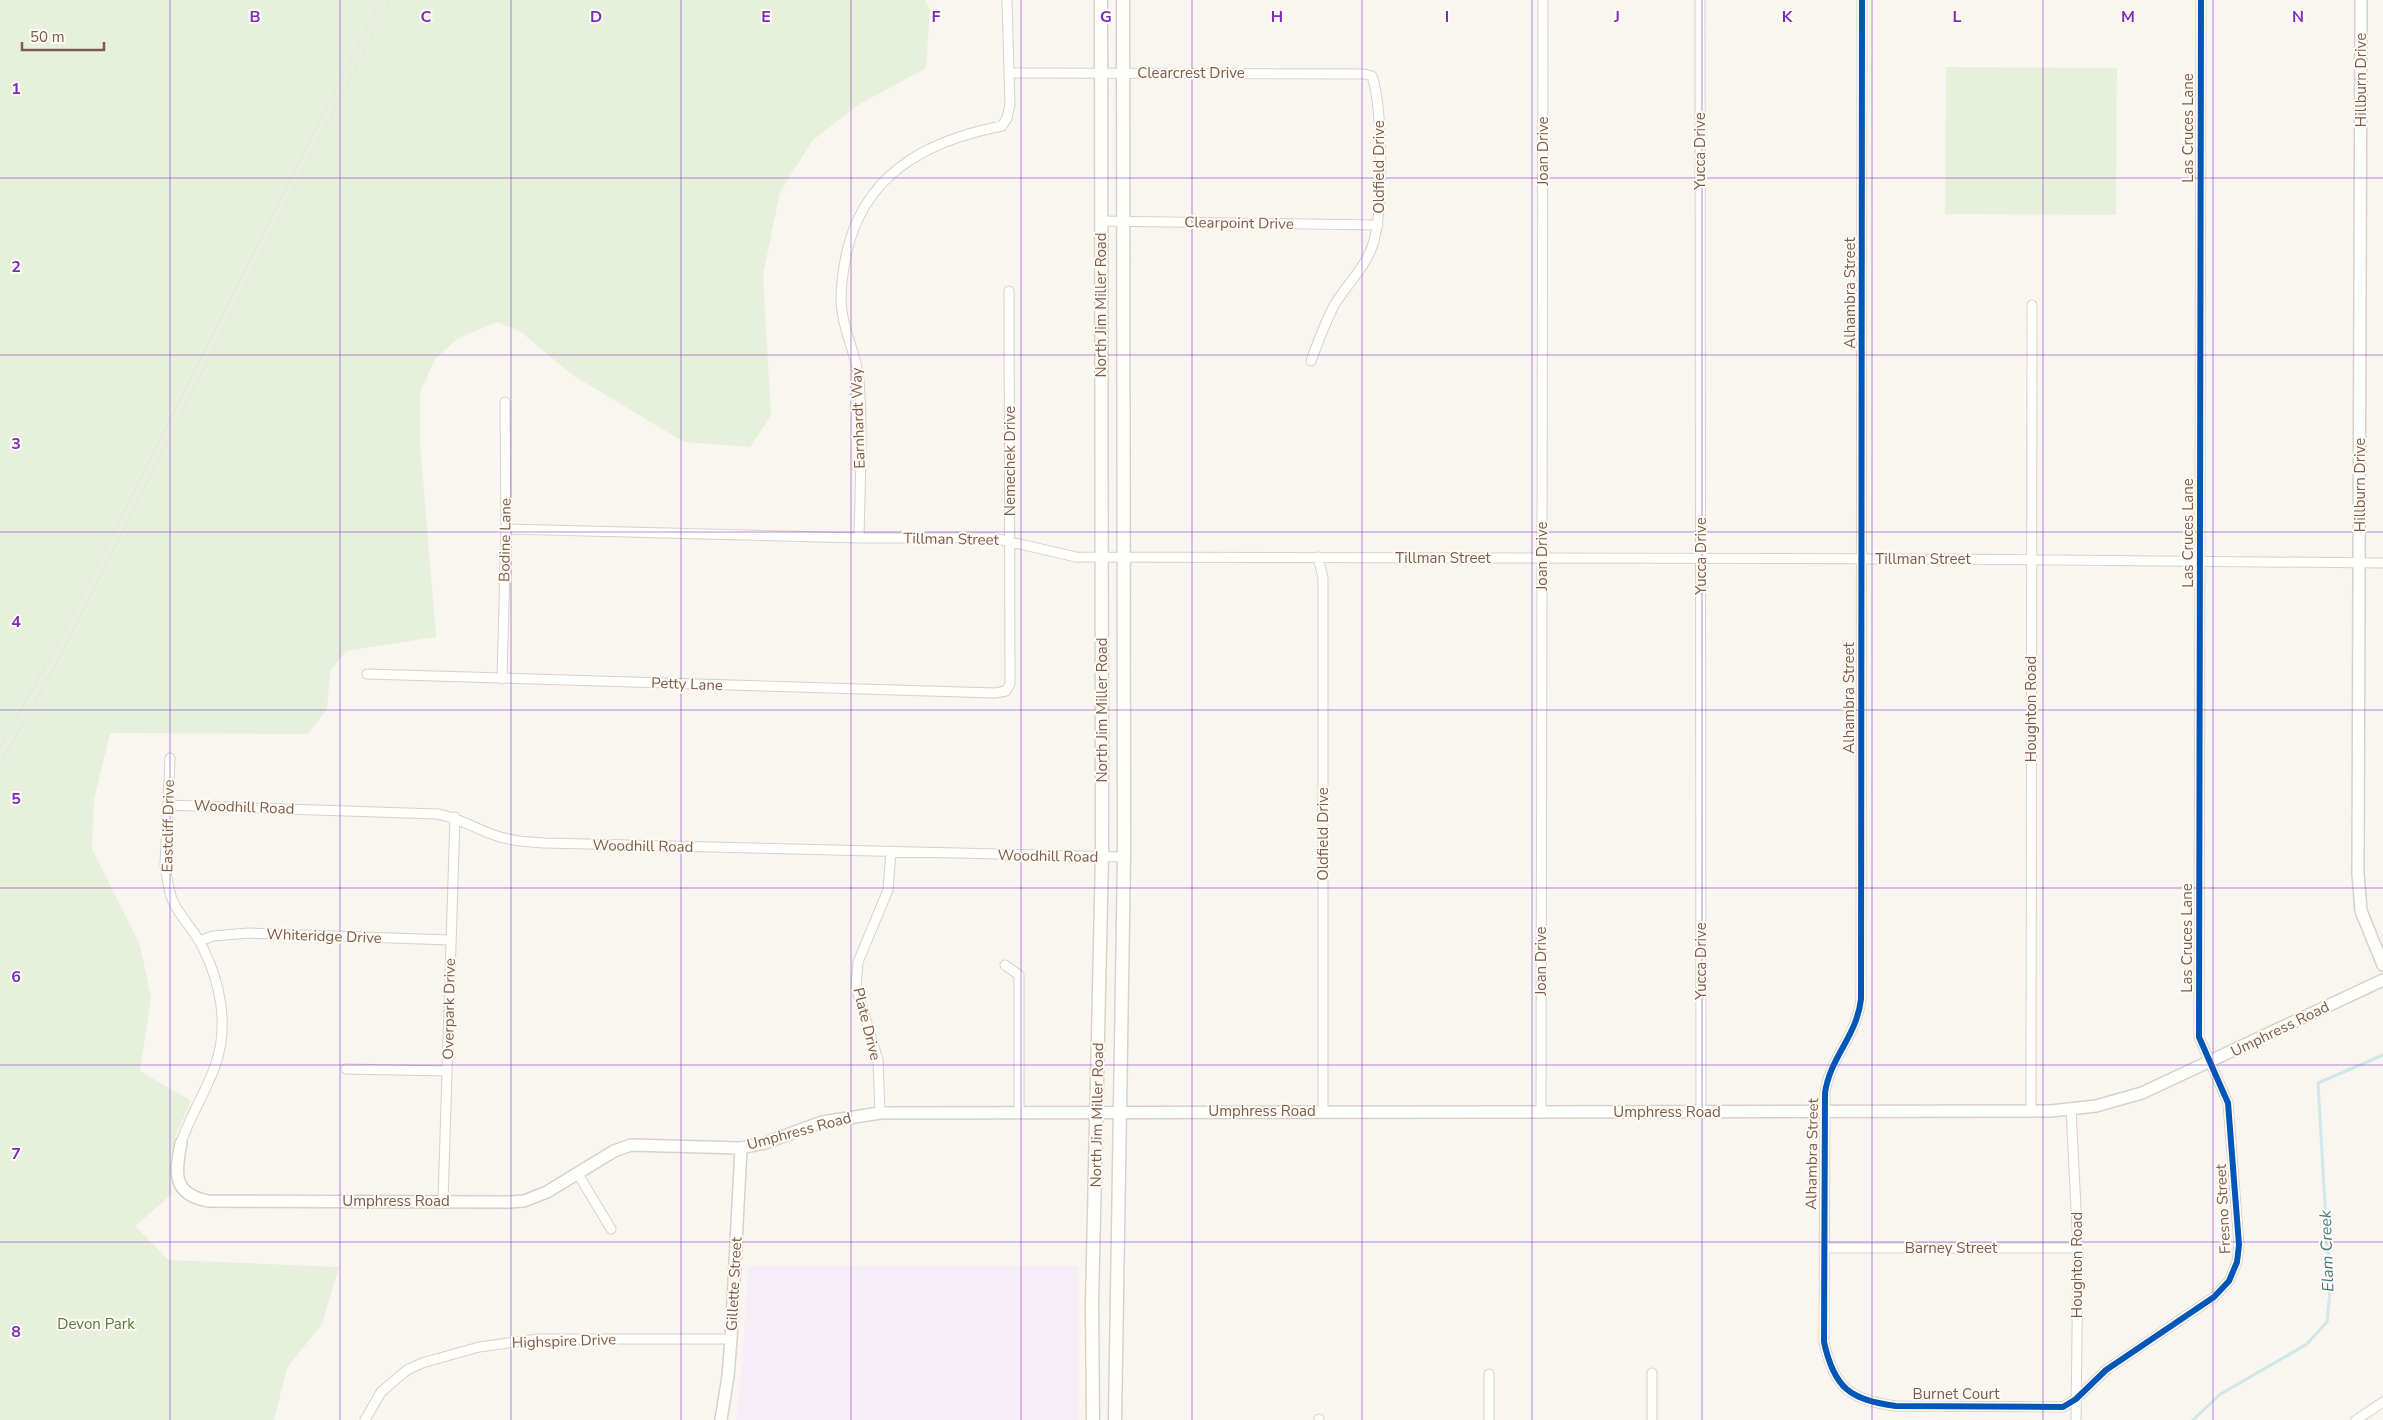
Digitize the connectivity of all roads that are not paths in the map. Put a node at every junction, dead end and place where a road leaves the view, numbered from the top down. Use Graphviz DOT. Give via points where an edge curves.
graph roads {
  1 [pos="1007,0"];
  2 [pos="1101,0"];
  3 [pos="1123,0"];
  4 [pos="1543,0"];
  5 [pos="1700,0"];
  6 [pos="1862,0"];
  7 [pos="2201,0"];
  8 [pos="2361,0"];
  9 [pos="1010,73"];
  10 [pos="1100,73"];
  11 [pos="1123,73"];
  12 [pos="1372,76"];
  13 [pos="1123,221"];
  14 [pos="1101,222"];
  15 [pos="1378,226"];
  16 [pos="1008,291"];
  17 [pos="2032,305"];
  18 [pos="1311,361"];
  19 [pos="505,402"];
  20 [pos="506,529"];
  21 [pos="859,538"];
  22 [pos="1010,541"];
  23 [pos="1102,556"];
  24 [pos="1123,556"];
  25 [pos="1318,558"];
  26 [pos="1542,558"];
  27 [pos="1701,558"];
  28 [pos="1862,559"];
  29 [pos="2031,560"];
  30 [pos="2201,561"];
  31 [pos="2359,563"];
  32 [pos="2383,563"];
  33 [pos="368,674"];
  34 [pos="502,679"];
  35 [pos="1006,690"];
  36 [pos="170,758"];
  37 [pos="167,805"];
  38 [pos="455,817"];
  39 [pos="891,852"];
  40 [pos="1102,857"];
  41 [pos="1124,857"];
  42 [pos="450,940"];
  43 [pos="200,941"];
  44 [pos="2383,965"];
  45 [pos="1005,966"];
  46 [pos="2383,980"];
  47 [pos="2210,1063"];
  48 [pos="346,1069"];
  49 [pos="447,1071"];
  50 [pos="2070,1110"];
  51 [pos="1323,1111"];
  52 [pos="1541,1112"];
  53 [pos="1701,1112"];
  54 [pos="2031,1112"];
  55 [pos="880,1113"];
  56 [pos="1019,1113"];
  57 [pos="1098,1113"];
  58 [pos="1118,1113"];
  59 [pos="1825,1113"];
  60 [pos="181,1143"];
  61 [pos="741,1148"];
  62 [pos="578,1174"];
  63 [pos="443,1201"];
  64 [pos="611,1229"];
  65 [pos="1824,1248"];
  66 [pos="2078,1248"];
  67 [pos="1092,1304"];
  68 [pos="1115,1304"];
  69 [pos="731,1339"];
  70 [pos="1652,1373"];
  71 [pos="1489,1374"];
  72 [pos="1841,1383"];
  73 [pos="2076,1399"];
  74 [pos="2383,1402"];
  75 [pos="365,1420"];
  76 [pos="721,1420"];
  77 [pos="1092,1420"];
  78 [pos="1115,1420"];
  79 [pos="1489,1420"];
  80 [pos="1652,1420"];
  81 [pos="2076,1420"];
  82 [pos="2356,1420"];
  1 -- 9 [label="street, Earnhardt Way"];
  2 -- 10 [label="main road, North Jim Miller Road"];
  3 -- 11 [label="main road, North Jim Miller Road"];
  4 -- 26 [label="street, Joan Drive"];
  5 -- 27 [label="street, Yucca Drive"];
  6 -- 28 [label="street, Alhambra Street"];
  7 -- 30 [label="street, Las Cruces Lane"];
  8 -- 31 [label="street, Hillburn Drive"];
  9 -- 10 [label="street, Clearcrest Drive"];
  9 -- 21 [label="street, Earnhardt Way" via="1010,104 1002,126 950,140 917,155 884,179 862,210 848,246 841,283 843,317 854,350 860,400"];
  10 -- 11 [label="street, Clearcrest Drive"];
  10 -- 14 [label="main road, North Jim Miller Road"];
  11 -- 12 [label="street, Clearcrest Drive"];
  11 -- 13 [label="main road, North Jim Miller Road"];
  12 -- 15 [label="street, Oldfield Drive" via="1378,111 1381,206"];
  13 -- 14 [label="street, Clearpoint Drive"];
  13 -- 15 [label="street, Clearpoint Drive"];
  13 -- 24 [label="main road, North Jim Miller Road"];
  14 -- 23 [label="main road, North Jim Miller Road"];
  15 -- 18 [label="street, Oldfield Drive" via="1372,247 1360,271 1335,304"];
  16 -- 22 [label="street, Nemechek Drive"];
  17 -- 29 [label="street, Houghton Road"];
  19 -- 20 [label="street, Bodine Lane"];
  20 -- 21 [label="street, Tillman Street"];
  20 -- 34 [label="street, Bodine Lane"];
  21 -- 22 [label="street, Tillman Street" via="994,538"];
  22 -- 23 [label="street, Tillman Street" via="1065,556"];
  22 -- 35 [label="street, Nemechek Drive" via="1010,684"];
  23 -- 24 [label="street, Tillman Street"];
  23 -- 40 [label="main road, North Jim Miller Road"];
  24 -- 25 [label="street, Tillman Street"];
  24 -- 41 [label="main road, North Jim Miller Road"];
  25 -- 26 [label="street, Tillman Street"];
  25 -- 51 [label="street, Oldfield Drive" via="1323,578"];
  26 -- 27 [label="street, Tillman Street"];
  26 -- 52 [label="street, Joan Drive"];
  27 -- 28 [label="street, Tillman Street"];
  27 -- 53 [label="street, Yucca Drive"];
  28 -- 29 [label="street, Tillman Street"];
  28 -- 59 [label="street, Alhambra Street" via="1862,999 1852,1034 1831,1066"];
  29 -- 30 [label="street, Tillman Street"];
  29 -- 54 [label="street, Houghton Road"];
  30 -- 31 [label="street, Tillman Street"];
  30 -- 47 [label="street, Las Cruces Lane" via="2199,1037"];
  31 -- 32 [label="street, Tillman Street"];
  31 -- 44 [label="street, Hillburn Drive" via="2358,874 2361,911"];
  33 -- 34 [label="street, Petty Lane"];
  34 -- 35 [label="street, Petty Lane" via="994,693"];
  36 -- 37 [label="street, Eastcliff Drive"];
  37 -- 38 [label="street, Woodhill Road"];
  37 -- 43 [label="street, Eastcliff Drive" via="167,882 178,911"];
  38 -- 39 [label="street, Woodhill Road" via="495,836 517,841"];
  38 -- 42 [label="street, Overpark Drive"];
  39 -- 40 [label="street, Woodhill Road"];
  39 -- 55 [label="street, Plate Drive" via="888,890 858,962 856,987 878,1060"];
  40 -- 41 [label="street, Woodhill Road"];
  40 -- 57 [label="main road, North Jim Miller Road"];
  41 -- 58 [label="main road, North Jim Miller Road"];
  42 -- 43 [label="street, Whiteridge Drive" via="249,933 213,936"];
  42 -- 49 [label="street, Overpark Drive"];
  43 -- 60 [label="street, Eastcliff Drive" via="218,988 222,1039 216,1062"];
  45 -- 56 [label="street" via="1019,975"];
  46 -- 47 [label="street, Umphress Road"];
  47 -- 50 [label="street, Umphress Road" via="2134,1096"];
  47 -- 73 [label="street, Fresno Street" via="2225,1094 2230,1114 2239,1245 2237,1262 2229,1281 2214,1297 2106,1370"];
  48 -- 49 [label="street"];
  49 -- 63 [label="street, Overpark Drive"];
  50 -- 54 [label="street, Umphress Road"];
  50 -- 66 [label="street, Houghton Road"];
  51 -- 52 [label="street, Umphress Road"];
  51 -- 58 [label="street, Umphress Road"];
  52 -- 53 [label="street, Umphress Road"];
  53 -- 59 [label="street, Umphress Road"];
  54 -- 59 [label="street, Umphress Road"];
  55 -- 56 [label="street, Umphress Road"];
  55 -- 61 [label="street, Umphress Road" via="822,1122 765,1143"];
  56 -- 57 [label="street, Umphress Road"];
  57 -- 58 [label="street, Umphress Road"];
  57 -- 67 [label="main road, North Jim Miller Road"];
  58 -- 68 [label="main road, North Jim Miller Road"];
  59 -- 65 [label="street, Alhambra Street"];
  60 -- 63 [label="street, Umphress Road" via="178,1179 183,1191 196,1199"];
  61 -- 62 [label="street, Umphress Road" via="631,1145 614,1151"];
  61 -- 69 [label="street, Gillette Street"];
  62 -- 63 [label="street, Umphress Road" via="524,1201"];
  62 -- 64 [label="street"];
  65 -- 66 [label="street, Barney Street"];
  65 -- 72 [label="street, Alhambra Street" via="1824,1342 1828,1363"];
  66 -- 73 [label="street, Houghton Road"];
  67 -- 68 [label="main road"];
  67 -- 77 [label="main road, North Jim Miller Road"];
  68 -- 78 [label="main road, North Jim Miller Road"];
  69 -- 75 [label="street, Highspire Drive" via="538,1339 479,1347 407,1370 381,1392"];
  69 -- 76 [label="street, Gillette Street"];
  70 -- 80 [label="street"];
  71 -- 79 [label="street"];
  72 -- 73 [label="street, Burnet Court" via="1853,1395 1870,1403 1896,1406 2063,1407"];
  73 -- 81 [label="street, Houghton Road"];
  74 -- 82 [label="street"];
}
